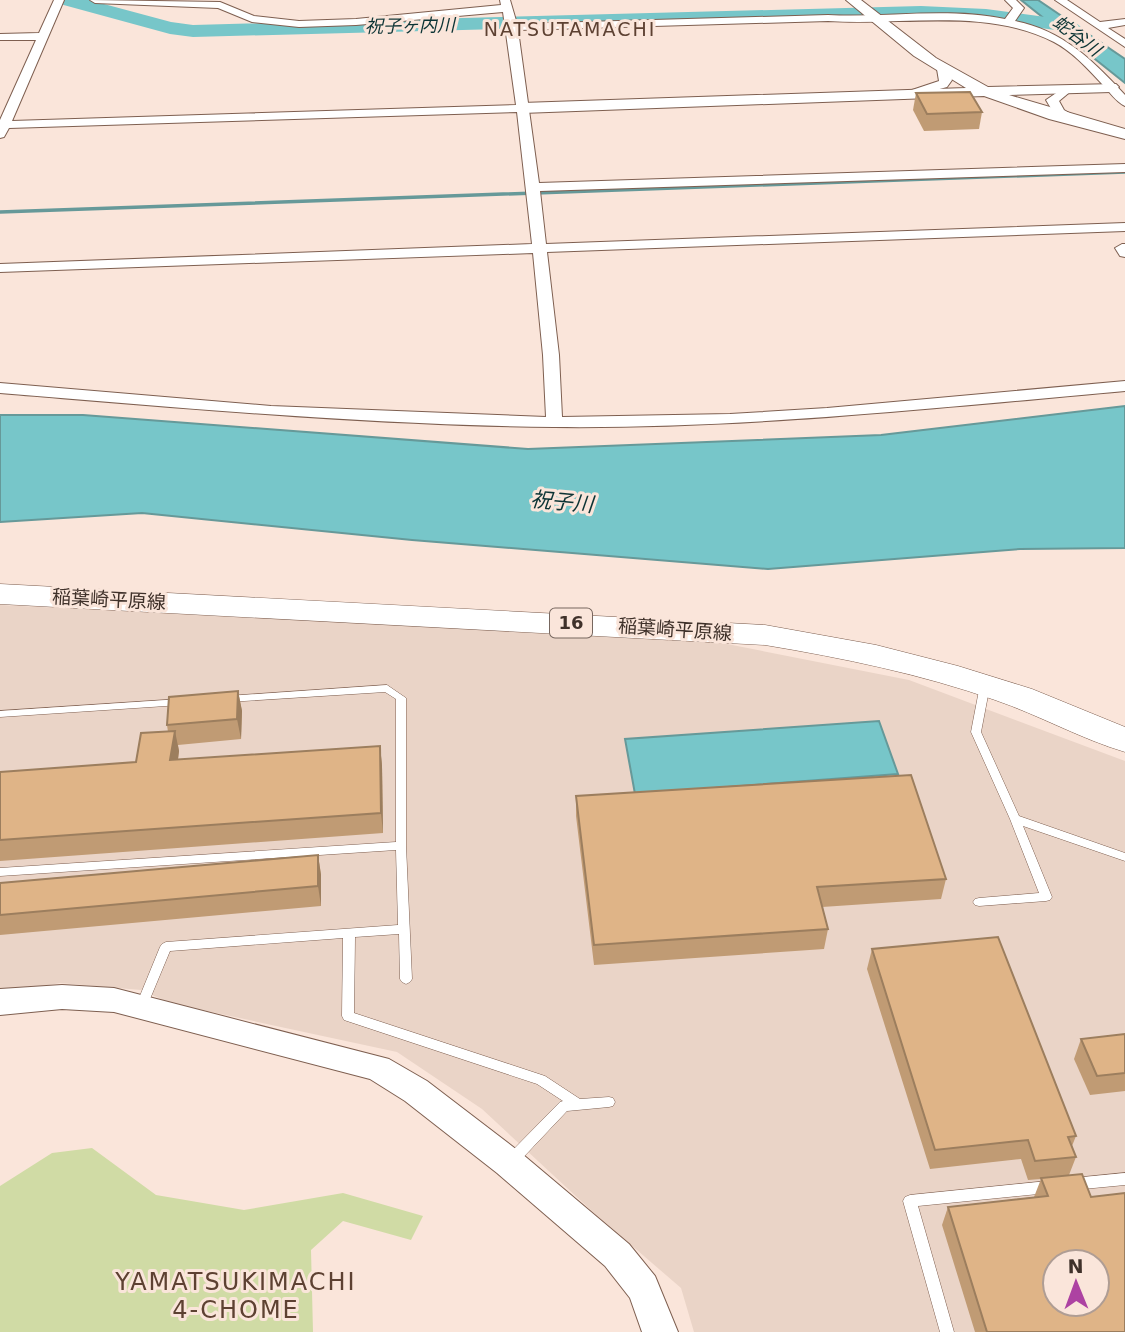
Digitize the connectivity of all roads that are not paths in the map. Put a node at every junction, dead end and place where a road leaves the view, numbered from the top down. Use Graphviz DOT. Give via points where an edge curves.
graph roads {
  1 [pos="95,0"];
  2 [pos="1010,0"];
  3 [pos="1083,0"];
  4 [pos="1062,1"];
  5 [pos="856,2"];
  6 [pos="58,3"];
  7 [pos="505,4"];
  8 [pos="878,19"];
  9 [pos="1125,22"];
  10 [pos="1007,23"];
  11 [pos="511,24"];
  12 [pos="1097,26"];
  13 [pos="42,36"];
  14 [pos="0,37"];
  15 [pos="1125,44"];
  16 [pos="943,69"];
  17 [pos="1118,87"];
  18 [pos="1065,91"];
  19 [pos="995,93"];
  20 [pos="899,96"];
  21 [pos="1125,102"];
  22 [pos="522,108"];
  23 [pos="1072,120"];
  24 [pos="1,128"];
  25 [pos="1125,134"];
  26 [pos="1125,169"];
  27 [pos="533,192"];
  28 [pos="1125,227"];
  29 [pos="537,248"];
  30 [pos="0,268"];
  31 [pos="1125,386"];
  32 [pos="0,388"];
  33 [pos="554,422"];
  34 [pos="0,594"];
  35 [pos="985,685"];
  36 [pos="222,699"];
  37 [pos="195,701"];
  38 [pos="0,714"];
  39 [pos="1125,740"];
  40 [pos="1015,818"];
  41 [pos="401,846"];
  42 [pos="1125,857"];
  43 [pos="0,872"];
  44 [pos="979,902"];
  45 [pos="404,929"];
  46 [pos="349,933"];
  47 [pos="406,979"];
  48 [pos="0,1002"];
  49 [pos="141,1008"];
  50 [pos="609,1102"];
  51 [pos="579,1105"];
  52 [pos="509,1163"];
  53 [pos="1125,1179"];
  54 [pos="660,1332"];
  55 [pos="947,1332"];
  1 -- 7 [label="street" via="220,5 261,20 299,24 356,22"];
  2 -- 10 [label="street" via="1019,8"];
  3 -- 4 [label="street"];
  4 -- 12 [label="street"];
  5 -- 8 [label="street"];
  6 -- 13 [label="street"];
  7 -- 11 [label="street"];
  8 -- 10 [label="street" via="957,17"];
  8 -- 11 [label="street"];
  8 -- 16 [label="street"];
  9 -- 12 [label="street"];
  10 -- 17 [label="street" via="1065,44"];
  11 -- 22 [label="street"];
  12 -- 15 [label="street"];
  13 -- 14 [label="street"];
  13 -- 24 [label="street"];
  16 -- 19 [label="street"];
  16 -- 20 [label="street" via="943,85"];
  17 -- 18 [label="street"];
  17 -- 21 [label="street"];
  18 -- 19 [label="street"];
  18 -- 23 [label="street" via="1052,100 1053,105"];
  19 -- 20 [label="street"];
  19 -- 23 [label="street"];
  20 -- 22 [label="street"];
  22 -- 24 [label="street"];
  22 -- 27 [label="street"];
  23 -- 25 [label="street"];
  26 -- 27 [label="street"];
  27 -- 29 [label="street"];
  28 -- 29 [label="street"];
  29 -- 30 [label="street"];
  29 -- 33 [label="street" via="551,355"];
  31 -- 33 [label="street" via="813,414"];
  32 -- 33 [label="street" via="271,411"];
  34 -- 35 [label="main road, 稲葉崎平原線 / 16" via="765,635 882,657"];
  35 -- 39 [label="main road, 稲葉崎平原線 / 16"];
  35 -- 40 [label="lane" via="976,732"];
  36 -- 41 [label="lane" via="387,688 401,698"];
  37 -- 38 [label="lane"];
  40 -- 42 [label="lane"];
  40 -- 44 [label="lane" via="1046,897"];
  41 -- 43 [label="lane"];
  41 -- 45 [label="lane"];
  45 -- 46 [label="lane"];
  45 -- 47 [label="lane"];
  46 -- 49 [label="lane" via="166,947"];
  46 -- 51 [label="lane" via="348,1016 541,1080"];
  48 -- 49 [label="street" via="62,997 114,1000"];
  49 -- 52 [label="street" via="378,1068 416,1091"];
  50 -- 51 [label="lane"];
  51 -- 52 [label="lane" via="564,1106"];
  52 -- 54 [label="street" via="617,1255 643,1288"];
  53 -- 55 [label="lane" via="911,1201"];
}
